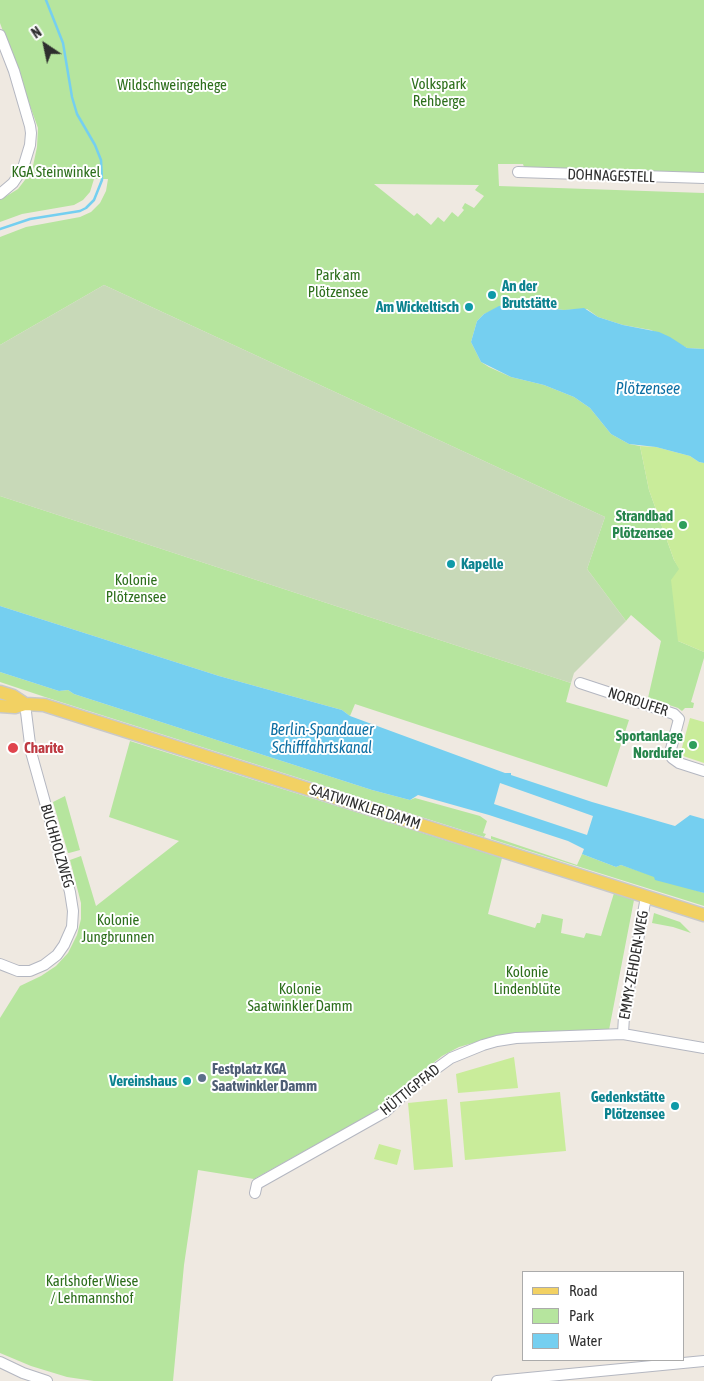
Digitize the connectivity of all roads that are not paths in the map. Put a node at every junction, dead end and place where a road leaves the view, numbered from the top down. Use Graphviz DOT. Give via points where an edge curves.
graph roads {
  1 [pos="0,35"];
  2 [pos="518,172"];
  3 [pos="704,178"];
  4 [pos="0,194"];
  5 [pos="580,683"];
  6 [pos="0,692"];
  7 [pos="24,704"];
  8 [pos="0,706"];
  9 [pos="704,771"];
  10 [pos="646,897"];
  11 [pos="704,915"];
  12 [pos="0,964"];
  13 [pos="624,1034"];
  14 [pos="704,1048"];
  15 [pos="255,1193"];
  16 [pos="704,1361"];
  17 [pos="0,1362"];
  18 [pos="47,1381"];
  19 [pos="498,1381"];
  1 -- 4 [label="street" via="31,133 23,168"];
  2 -- 3 [label="street, DOHNAGESTELL"];
  5 -- 9 [label="street, NORDUFER" via="674,714 679,719 671,749 672,758"];
  6 -- 7 [label="main road, SAATWINKLER DAMM"];
  7 -- 8 [label="main road, SAATWINKLER DAMM"];
  7 -- 10 [label="main road, SAATWINKLER DAMM" via="49,707"];
  7 -- 12 [label="street, BUCHHOLZWEG" via="32,752 70,892 72,927 57,955 44,965 30,971 18,971"];
  10 -- 11 [label="main road, SAATWINKLER DAMM"];
  10 -- 13 [label="street, EMMY-ZEHDEN-WEG" via="624,1016"];
  13 -- 14 [label="street, HÜTTIGPFAD"];
  13 -- 15 [label="street, HÜTTIGPFAD" via="516,1038 463,1052 430,1072 385,1112 257,1184"];
  16 -- 19 [label="street"];
  17 -- 18 [label="street"];
}
